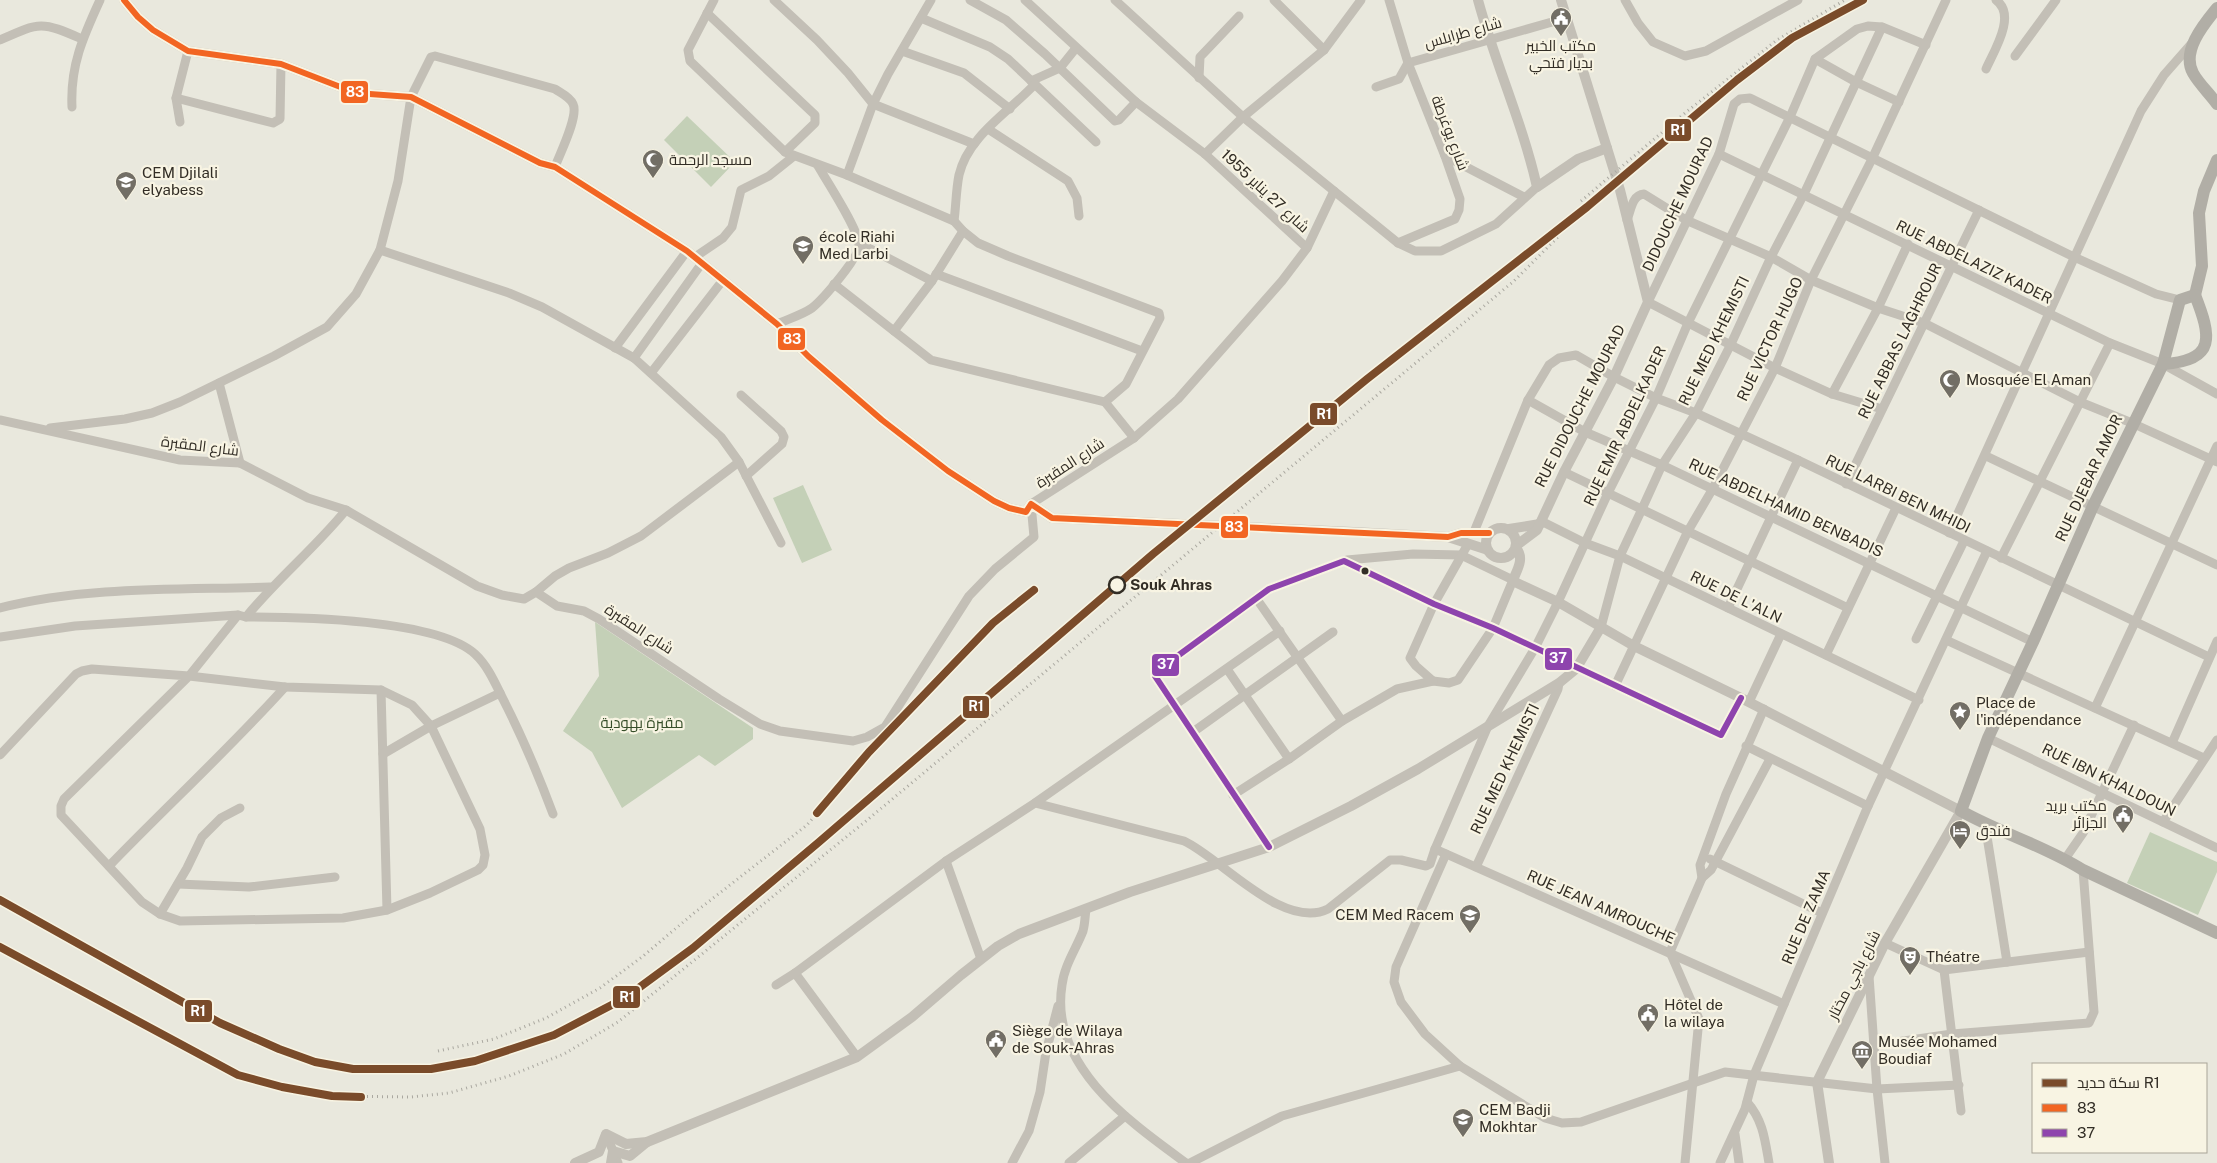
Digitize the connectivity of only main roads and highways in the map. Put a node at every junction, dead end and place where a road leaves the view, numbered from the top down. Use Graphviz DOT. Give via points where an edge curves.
graph roads {
  1 [pos="2217,8"];
  2 [pos="2217,104"];
  3 [pos="2217,160"];
  4 [pos="2195,295"];
  5 [pos="2163,364"];
  6 [pos="2217,933"];
  1 -- 2 [label="main road" via="2195,40 2190,65"];
  3 -- 4 [label="main road" via="2199,213 2202,266"];
  4 -- 5 [label="main road, RUE DJEBAR AMOR" via="2180,300"];
  4 -- 5 [label="main road" via="2207,326 2205,343 2199,354 2189,361"];
  5 -- 6 [label="main road, RUE DJEBAR AMOR" via="2093,506 1988,738 1961,811"];
}
